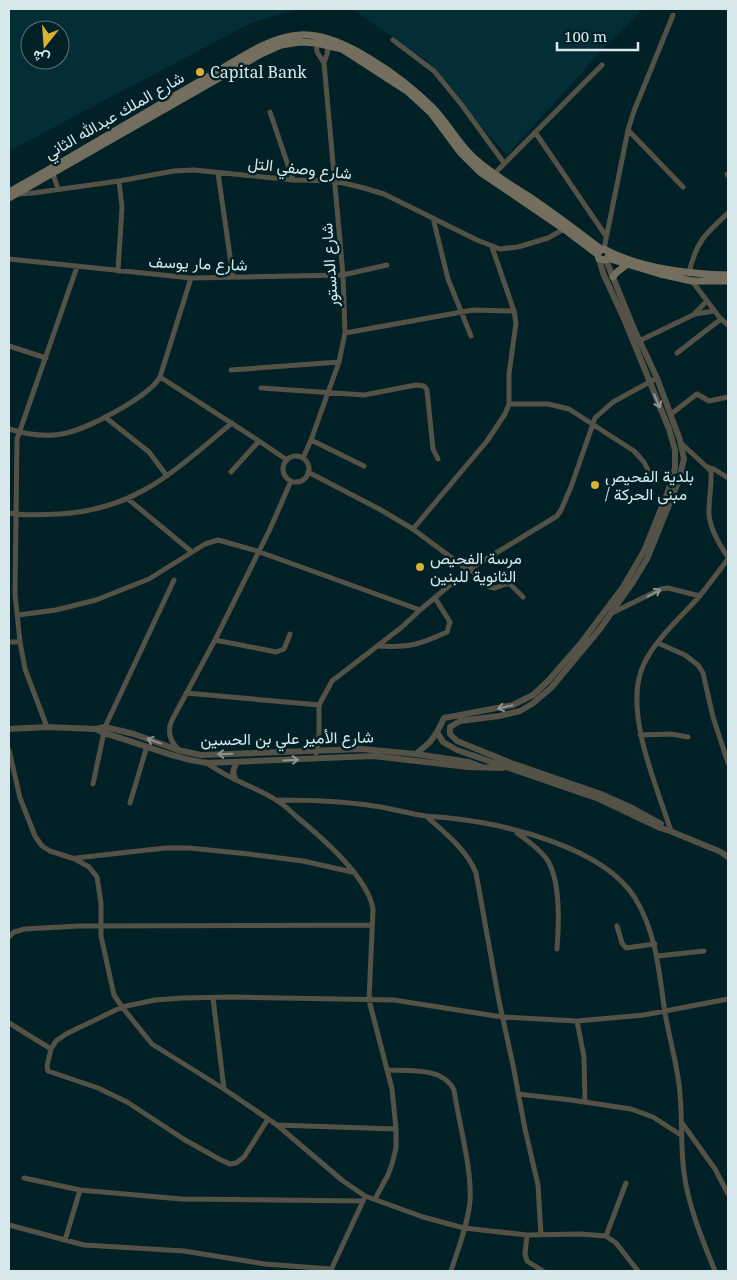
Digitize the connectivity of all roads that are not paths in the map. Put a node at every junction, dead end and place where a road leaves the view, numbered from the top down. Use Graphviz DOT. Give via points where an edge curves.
graph roads {
  1 [pos="673,15"];
  2 [pos="316,39"];
  3 [pos="393,40"];
  4 [pos="329,42"];
  5 [pos="324,63"];
  6 [pos="602,65"];
  7 [pos="270,112"];
  8 [pos="628,130"];
  9 [pos="535,132"];
  10 [pos="504,163"];
  11 [pos="218,173"];
  12 [pos="53,174"];
  13 [pos="494,174"];
  14 [pos="293,180"];
  15 [pos="119,181"];
  16 [pos="335,181"];
  17 [pos="683,187"];
  18 [pos="58,189"];
  19 [pos="9,192"];
  20 [pos="17,194"];
  21 [pos="9,198"];
  22 [pos="728,213"];
  23 [pos="434,218"];
  24 [pos="564,229"];
  25 [pos="606,236"];
  26 [pos="492,247"];
  27 [pos="603,255"];
  28 [pos="9,259"];
  29 [pos="387,265"];
  30 [pos="626,265"];
  31 [pos="77,267"];
  32 [pos="118,271"];
  33 [pos="689,273"];
  34 [pos="343,275"];
  35 [pos="728,275"];
  36 [pos="233,277"];
  37 [pos="613,277"];
  38 [pos="191,278"];
  39 [pos="692,281"];
  40 [pos="728,281"];
  41 [pos="707,301"];
  42 [pos="714,310"];
  43 [pos="514,311"];
  44 [pos="460,312"];
  45 [pos="695,314"];
  46 [pos="721,319"];
  47 [pos="728,325"];
  48 [pos="346,333"];
  49 [pos="471,336"];
  50 [pos="639,341"];
  51 [pos="9,346"];
  52 [pos="677,353"];
  53 [pos="46,358"];
  54 [pos="339,362"];
  55 [pos="231,370"];
  56 [pos="160,377"];
  57 [pos="657,378"];
  58 [pos="650,383"];
  59 [pos="261,388"];
  60 [pos="327,393"];
  61 [pos="728,397"];
  62 [pos="509,404"];
  63 [pos="671,414"];
  64 [pos="105,416"];
  65 [pos="232,423"];
  66 [pos="593,425"];
  67 [pos="9,429"];
  68 [pos="19,432"];
  69 [pos="259,440"];
  70 [pos="311,440"];
  71 [pos="682,444"];
  72 [pos="303,458"];
  73 [pos="438,459"];
  74 [pos="286,460"];
  75 [pos="364,466"];
  76 [pos="708,467"];
  77 [pos="231,472"];
  78 [pos="308,472"];
  79 [pos="167,476"];
  80 [pos="728,478"];
  81 [pos="291,481"];
  82 [pos="654,482"];
  83 [pos="128,499"];
  84 [pos="9,513"];
  85 [pos="16,514"];
  86 [pos="413,529"];
  87 [pos="257,551"];
  88 [pos="192,552"];
  89 [pos="728,558"];
  90 [pos="469,570"];
  91 [pos="174,580"];
  92 [pos="12,594"];
  93 [pos="523,596"];
  94 [pos="700,596"];
  95 [pos="435,598"];
  96 [pos="420,610"];
  97 [pos="612,613"];
  98 [pos="18,615"];
  99 [pos="597,627"];
  100 [pos="290,634"];
  101 [pos="214,640"];
  102 [pos="9,642"];
  103 [pos="20,642"];
  104 [pos="658,643"];
  105 [pos="378,646"];
  106 [pos="186,693"];
  107 [pos="318,705"];
  108 [pos="47,727"];
  109 [pos="9,729"];
  110 [pos="104,730"];
  111 [pos="437,732"];
  112 [pos="640,735"];
  113 [pos="688,737"];
  114 [pos="147,746"];
  115 [pos="9,750"];
  116 [pos="178,750"];
  117 [pos="316,750"];
  118 [pos="416,754"];
  119 [pos="201,755"];
  120 [pos="316,758"];
  121 [pos="236,762"];
  122 [pos="207,763"];
  123 [pos="728,763"];
  124 [pos="509,765"];
  125 [pos="482,767"];
  126 [pos="235,779"];
  127 [pos="93,784"];
  128 [pos="278,800"];
  129 [pos="130,803"];
  130 [pos="426,816"];
  131 [pos="514,831"];
  132 [pos="670,831"];
  133 [pos="728,857"];
  134 [pos="75,859"];
  135 [pos="352,872"];
  136 [pos="100,925"];
  137 [pos="372,925"];
  138 [pos="617,926"];
  139 [pos="9,938"];
  140 [pos="655,944"];
  141 [pos="557,949"];
  142 [pos="704,950"];
  143 [pos="658,956"];
  144 [pos="213,998"];
  145 [pos="728,999"];
  146 [pos="369,1000"];
  147 [pos="122,1008"];
  148 [pos="665,1012"];
  149 [pos="502,1017"];
  150 [pos="577,1021"];
  151 [pos="9,1023"];
  152 [pos="51,1049"];
  153 [pos="388,1070"];
  154 [pos="224,1089"];
  155 [pos="518,1094"];
  156 [pos="585,1102"];
  157 [pos="268,1119"];
  158 [pos="682,1123"];
  159 [pos="277,1125"];
  160 [pos="396,1129"];
  161 [pos="681,1135"];
  162 [pos="24,1178"];
  163 [pos="626,1183"];
  164 [pos="80,1190"];
  165 [pos="728,1194"];
  166 [pos="364,1198"];
  167 [pos="375,1199"];
  168 [pos="9,1225"];
  169 [pos="464,1228"];
  170 [pos="527,1235"];
  171 [pos="541,1235"];
  172 [pos="606,1236"];
  173 [pos="65,1240"];
  174 [pos="331,1270"];
  175 [pos="451,1271"];
  176 [pos="543,1271"];
  177 [pos="638,1271"];
  178 [pos="715,1271"];
  1 -- 8 [label="street"];
  2 -- 4 [label="main road, شارع الملك عبدالله الثاني"];
  2 -- 5 [label="street, شارع الدستور" via="317,52"];
  2 -- 12 [label="main road, شارع الملك عبدالله الثاني" via="290,43 260,54"];
  2 -- 19 [label="main road, شارع الملك عبدالله الثاني" via="289,36 264,46"];
  3 -- 10 [label="street" via="434,71"];
  4 -- 5 [label="street, شارع الدستور"];
  4 -- 13 [label="main road, شارع الملك عبدالله الثاني" via="360,53 410,88 433,108 472,156"];
  4 -- 24 [label="main road, شارع الملك عبدالله الثاني" via="407,91 431,113 460,152 480,172"];
  5 -- 16 [label="street, شارع الدستور"];
  6 -- 9 [label="street"];
  7 -- 14 [label="street"];
  8 -- 17 [label="street"];
  8 -- 25 [label="street"];
  9 -- 10 [label="street"];
  9 -- 25 [label="street"];
  10 -- 13 [label="street"];
  11 -- 14 [label="street, شارع وصفي التل"];
  11 -- 15 [label="street, شارع وصفي التل" via="174,171"];
  11 -- 36 [label="street"];
  12 -- 18 [label="street"];
  12 -- 20 [label="main road, شارع الملك عبدالله الثاني"];
  13 -- 27 [label="main road, شارع الملك عبدالله الثاني" via="532,198"];
  14 -- 16 [label="street, شارع وصفي التل"];
  15 -- 18 [label="street, شارع وصفي التل"];
  15 -- 32 [label="street" via="122,207"];
  16 -- 23 [label="street, شارع وصفي التل" via="384,194"];
  16 -- 34 [label="street, شارع الدستور"];
  18 -- 20 [label="street, شارع وصفي التل"];
  20 -- 21 [label="main road, شارع الملك عبدالله الثاني"];
  22 -- 33 [label="street" via="700,240"];
  23 -- 26 [label="street, شارع وصفي التل"];
  23 -- 44 [label="street" via="448,280"];
  24 -- 26 [label="street, شارع وصفي التل" via="548,238 518,247"];
  24 -- 27 [label="main road, شارع الملك عبدالله الثاني"];
  25 -- 27 [label="street"];
  26 -- 43 [label="street"];
  27 -- 30 [label="main road, شارع الملك عبدالله الثاني"];
  27 -- 33 [label="main road, شارع الملك عبدالله الثاني"];
  27 -- 37 [label="street"];
  27 -- 58 [label="street" via="602,273"];
  28 -- 31 [label="street, شارع مار يوسف"];
  29 -- 34 [label="street, شارع مار يوسف"];
  30 -- 37 [label="main road"];
  30 -- 39 [label="main road, شارع الملك عبدالله الثاني"];
  31 -- 32 [label="street, شارع مار يوسف"];
  31 -- 53 [label="street"];
  32 -- 38 [label="street, شارع مار يوسف"];
  33 -- 35 [label="main road, شارع الملك عبدالله الثاني"];
  34 -- 36 [label="street, شارع مار يوسف"];
  34 -- 48 [label="street, شارع الدستور"];
  36 -- 38 [label="street, شارع مار يوسف"];
  37 -- 50 [label="street"];
  38 -- 56 [label="street"];
  39 -- 40 [label="main road, شارع الملك عبدالله الثاني"];
  39 -- 41 [label="street"];
  41 -- 42 [label="street"];
  41 -- 45 [label="street"];
  42 -- 45 [label="street"];
  42 -- 46 [label="street"];
  43 -- 44 [label="street"];
  43 -- 62 [label="street" via="516,323"];
  44 -- 48 [label="street"];
  44 -- 49 [label="street"];
  45 -- 50 [label="street"];
  46 -- 47 [label="street"];
  46 -- 52 [label="street"];
  48 -- 54 [label="street, شارع الدستور"];
  50 -- 57 [label="street"];
  51 -- 53 [label="street"];
  53 -- 68 [label="street"];
  54 -- 55 [label="street"];
  54 -- 60 [label="street, شارع الدستور"];
  56 -- 64 [label="street" via="147,391"];
  56 -- 65 [label="street"];
  57 -- 58 [label="street"];
  57 -- 63 [label="street"];
  58 -- 66 [label="street" via="608,405 598,414"];
  58 -- 99 [label="street, one-way" via="669,429 676,468 644,551"];
  59 -- 60 [label="street"];
  60 -- 70 [label="street, شارع الدستور"];
  60 -- 73 [label="street" via="364,395 416,384 424,386"];
  61 -- 63 [label="street" via="709,401 697,394"];
  62 -- 66 [label="street" via="559,406"];
  62 -- 86 [label="street" via="487,441"];
  63 -- 71 [label="street"];
  64 -- 68 [label="street" via="82,429 60,434"];
  64 -- 79 [label="street" via="148,452"];
  65 -- 69 [label="street"];
  65 -- 79 [label="street"];
  66 -- 82 [label="street" via="640,456"];
  66 -- 90 [label="street" via="571,488 557,516"];
  67 -- 68 [label="street"];
  68 -- 85 [label="street"];
  69 -- 74 [label="street"];
  69 -- 77 [label="street"];
  70 -- 72 [label="street, شارع الدستور"];
  70 -- 75 [label="street"];
  71 -- 76 [label="street"];
  71 -- 97 [label="street" via="682,470 647,559"];
  72 -- 74 [label="street" via="294,456"];
  72 -- 78 [label="street" via="309,467"];
  74 -- 81 [label="street" via="284,472"];
  76 -- 80 [label="street"];
  76 -- 89 [label="street" via="712,482 708,511"];
  78 -- 81 [label="street" via="302,480"];
  78 -- 86 [label="street"];
  79 -- 83 [label="street"];
  81 -- 87 [label="street"];
  83 -- 85 [label="street" via="70,514"];
  83 -- 88 [label="street"];
  84 -- 85 [label="street"];
  85 -- 92 [label="street"];
  86 -- 90 [label="street"];
  87 -- 88 [label="street" via="214,540"];
  87 -- 96 [label="street"];
  87 -- 101 [label="street"];
  88 -- 98 [label="street" via="149,579 96,600"];
  89 -- 94 [label="street"];
  90 -- 93 [label="street" via="489,587 510,584"];
  90 -- 95 [label="street"];
  91 -- 110 [label="street"];
  92 -- 98 [label="street"];
  97 -- 94 [label="street, one-way" via="661,589"];
  94 -- 104 [label="street"];
  95 -- 96 [label="street"];
  95 -- 105 [label="street" via="450,622 447,632 424,643"];
  96 -- 105 [label="street"];
  97 -- 99 [label="street"];
  98 -- 103 [label="street"];
  99 -- 111 [label="street, one-way" via="533,695 507,707 448,716 441,721"];
  99 -- 124 [label="street" via="566,672 532,704 520,711 460,721 450,727 451,736 457,741"];
  100 -- 101 [label="street" via="284,649 276,652"];
  101 -- 106 [label="street"];
  102 -- 103 [label="street"];
  103 -- 108 [label="street" via="25,669"];
  104 -- 112 [label="street" via="639,674 637,705"];
  104 -- 123 [label="street" via="698,665"];
  105 -- 107 [label="street" via="332,681"];
  106 -- 107 [label="street"];
  106 -- 116 [label="street" via="170,725 169,738"];
  107 -- 117 [label="street"];
  108 -- 109 [label="street, شارع الأمير علي بن الحسين"];
  108 -- 110 [label="street, شارع الأمير علي بن الحسين"];
  110 -- 114 [label="street, شارع الأمير علي بن الحسين"];
  116 -- 110 [label="street, شارع الأمير علي بن الحسين, one-way" via="134,734"];
  110 -- 127 [label="street"];
  111 -- 118 [label="street"];
  111 -- 124 [label="street" via="448,745"];
  112 -- 113 [label="street"];
  112 -- 132 [label="street"];
  114 -- 122 [label="street, شارع الأمير علي بن الحسين"];
  114 -- 129 [label="street"];
  115 -- 134 [label="street" via="20,798 34,836 50,851"];
  116 -- 119 [label="street, شارع الأمير علي بن الحسين"];
  117 -- 118 [label="street, شارع الأمير علي بن الحسين" via="362,749"];
  117 -- 119 [label="street, شارع الأمير علي بن الحسين, one-way"];
  117 -- 120 [label="street"];
  118 -- 125 [label="street, شارع الأمير علي بن الحسين"];
  119 -- 122 [label="street"];
  121 -- 120 [label="street, شارع الأمير علي بن الحسين, one-way"];
  120 -- 125 [label="street, شارع الأمير علي بن الحسين" via="373,756"];
  121 -- 122 [label="street, شارع الأمير علي بن الحسين"];
  121 -- 126 [label="street"];
  122 -- 126 [label="street"];
  124 -- 125 [label="street, شارع الأمير علي بن الحسين"];
  124 -- 132 [label="street, شارع الأمير علي بن الحسين" via="599,799"];
  126 -- 128 [label="street"];
  128 -- 130 [label="street" via="373,805"];
  128 -- 135 [label="street" via="313,829"];
  130 -- 131 [label="street" via="461,819"];
  130 -- 149 [label="street" via="461,850 476,873"];
  131 -- 140 [label="street" via="549,840 604,867 634,896"];
  131 -- 141 [label="street" via="540,851 550,866 558,901"];
  132 -- 133 [label="street, شارع الأمير علي بن الحسين"];
  134 -- 135 [label="street" via="189,848 303,861"];
  134 -- 136 [label="street" via="89,867 97,877"];
  135 -- 137 [label="street" via="372,900"];
  136 -- 137 [label="street"];
  136 -- 139 [label="street" via="26,929 14,932"];
  136 -- 147 [label="street" via="111,986"];
  137 -- 146 [label="street"];
  138 -- 140 [label="street" via="626,948"];
  140 -- 143 [label="street"];
  142 -- 143 [label="street"];
  143 -- 148 [label="street"];
  144 -- 146 [label="street"];
  144 -- 147 [label="street" via="155,1000"];
  144 -- 154 [label="street"];
  145 -- 148 [label="street"];
  146 -- 149 [label="street" via="414,1002"];
  146 -- 153 [label="street"];
  147 -- 152 [label="street" via="66,1034"];
  147 -- 154 [label="street" via="152,1044"];
  148 -- 150 [label="street"];
  148 -- 158 [label="street" via="679,1085"];
  149 -- 150 [label="street"];
  149 -- 155 [label="street"];
  150 -- 156 [label="street" via="584,1057"];
  151 -- 152 [label="street"];
  152 -- 157 [label="street" via="48,1071 127,1102 198,1148 230,1164 240,1162"];
  153 -- 160 [label="street"];
  153 -- 169 [label="street" via="431,1073 447,1080 454,1090 470,1184"];
  154 -- 157 [label="street"];
  155 -- 156 [label="street"];
  155 -- 171 [label="street" via="538,1185"];
  156 -- 161 [label="street" via="642,1112"];
  157 -- 159 [label="street"];
  158 -- 161 [label="street"];
  158 -- 165 [label="street" via="708,1157"];
  159 -- 160 [label="street"];
  159 -- 166 [label="street"];
  160 -- 167 [label="street" via="392,1164"];
  161 -- 178 [label="street" via="688,1199"];
  162 -- 164 [label="street"];
  163 -- 172 [label="street"];
  164 -- 166 [label="street" via="200,1200"];
  164 -- 173 [label="street"];
  166 -- 167 [label="street"];
  166 -- 174 [label="street"];
  167 -- 169 [label="street"];
  168 -- 173 [label="street"];
  169 -- 170 [label="street"];
  169 -- 175 [label="street"];
  170 -- 171 [label="street"];
  170 -- 176 [label="street" via="526,1258"];
  171 -- 172 [label="street"];
  172 -- 177 [label="street" via="616,1243"];
  173 -- 174 [label="street" via="84,1245 184,1251 265,1264"];
}
